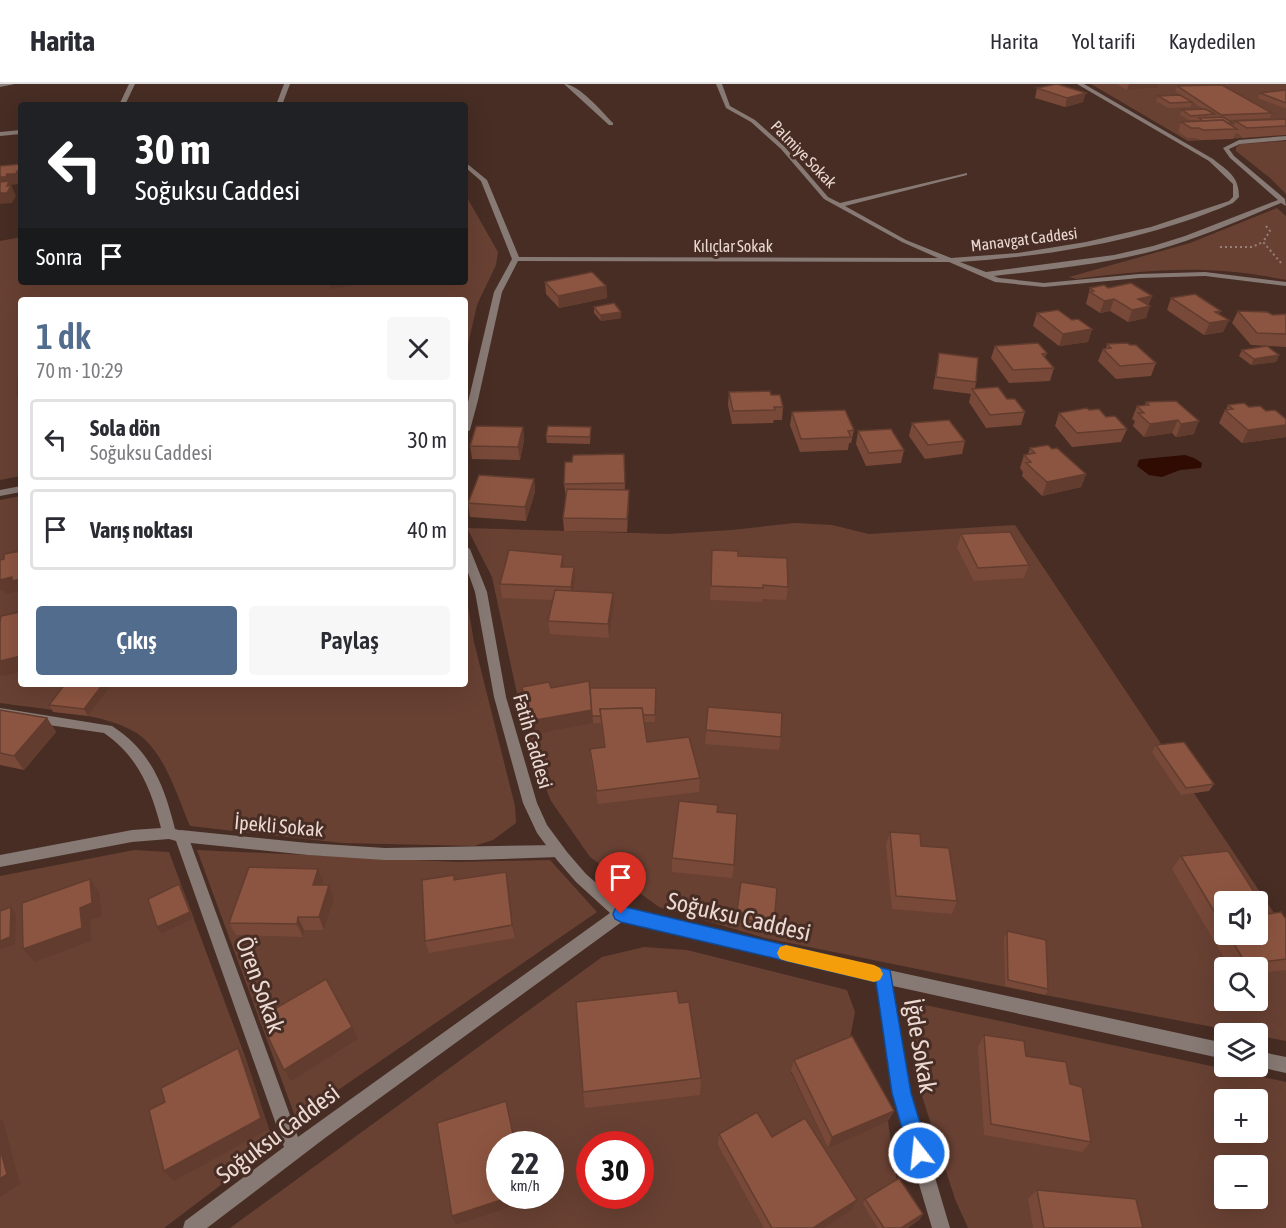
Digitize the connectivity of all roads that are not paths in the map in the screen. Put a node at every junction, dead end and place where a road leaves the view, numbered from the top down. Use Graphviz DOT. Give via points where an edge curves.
graph roads {
  1 [pos="12,84"];
  2 [pos="132,84"];
  3 [pos="287,84"];
  4 [pos="567,84"];
  5 [pos="719,84"];
  6 [pos="1080,84"];
  7 [pos="0,85"];
  8 [pos="123,102"];
  9 [pos="280,102"];
  10 [pos="611,124"];
  11 [pos="18,132"];
  12 [pos="0,134"];
  13 [pos="1286,138"];
  14 [pos="468,167"];
  15 [pos="965,174"];
  16 [pos="1285,202"];
  17 [pos="839,205"];
  18 [pos="516,260"];
  19 [pos="949,260"];
  20 [pos="984,274"];
  21 [pos="1286,284"];
  22 [pos="470,401"];
  23 [pos="18,490"];
  24 [pos="0,493"];
  25 [pos="468,557"];
  26 [pos="0,713"];
  27 [pos="175,834"];
  28 [pos="558,851"];
  29 [pos="0,861"];
  30 [pos="621,914"];
  31 [pos="884,976"];
  32 [pos="1214,1049"];
  33 [pos="1268,1061"];
  34 [pos="1286,1065"];
  35 [pos="294,1151"];
  36 [pos="192,1228"];
  37 [pos="941,1228"];
  1 -- 7 [label="street"];
  2 -- 8 [label="street"];
  3 -- 9 [label="street"];
  4 -- 10 [label="street"];
  5 -- 17 [label="street, Palmiye Sokak" via="728,107 753,121 783,148 826,198"];
  6 -- 19 [label="street, Manavgat Caddesi" via="1211,160 1236,184 1236,197 1211,210 1131,236 1038,253"];
  11 -- 12 [label="street"];
  13 -- 16 [label="street" via="1239,142 1226,148"];
  14 -- 18 [label="street" via="484,180"];
  15 -- 17 [label="street"];
  16 -- 20 [label="street" via="1182,240 1128,254"];
  17 -- 19 [label="street, Palmiye Sokak" via="904,241"];
  18 -- 19 [label="street, Kılıçlar Sokak"];
  18 -- 22 [label="street" via="498,292"];
  19 -- 20 [label="street, Manavgat Caddesi"];
  20 -- 21 [label="street, Manavgat Caddesi" via="1027,285 1171,274 1232,276"];
  23 -- 24 [label="street"];
  25 -- 28 [label="street, Fatih Caddesi" via="481,592 500,697 530,803"];
  26 -- 27 [label="street, Ören Sokak" via="107,729 121,737 132,746 160,795"];
  27 -- 28 [label="street, İpekli Sokak" via="384,854"];
  27 -- 29 [label="street, İpekli Sokak" via="132,836"];
  27 -- 35 [label="street, Ören Sokak"];
  28 -- 30 [label="street, Fatih Caddesi"];
  30 -- 31 [label="street, Soğuksu Caddesi"];
  30 -- 35 [label="street, Soğuksu Caddesi"];
  31 -- 32 [label="street, Soğuksu Caddesi"];
  31 -- 37 [label="street, İğde Sokak" via="901,1093"];
  33 -- 34 [label="street"];
  35 -- 36 [label="street, Soğuksu Caddesi"];
}
